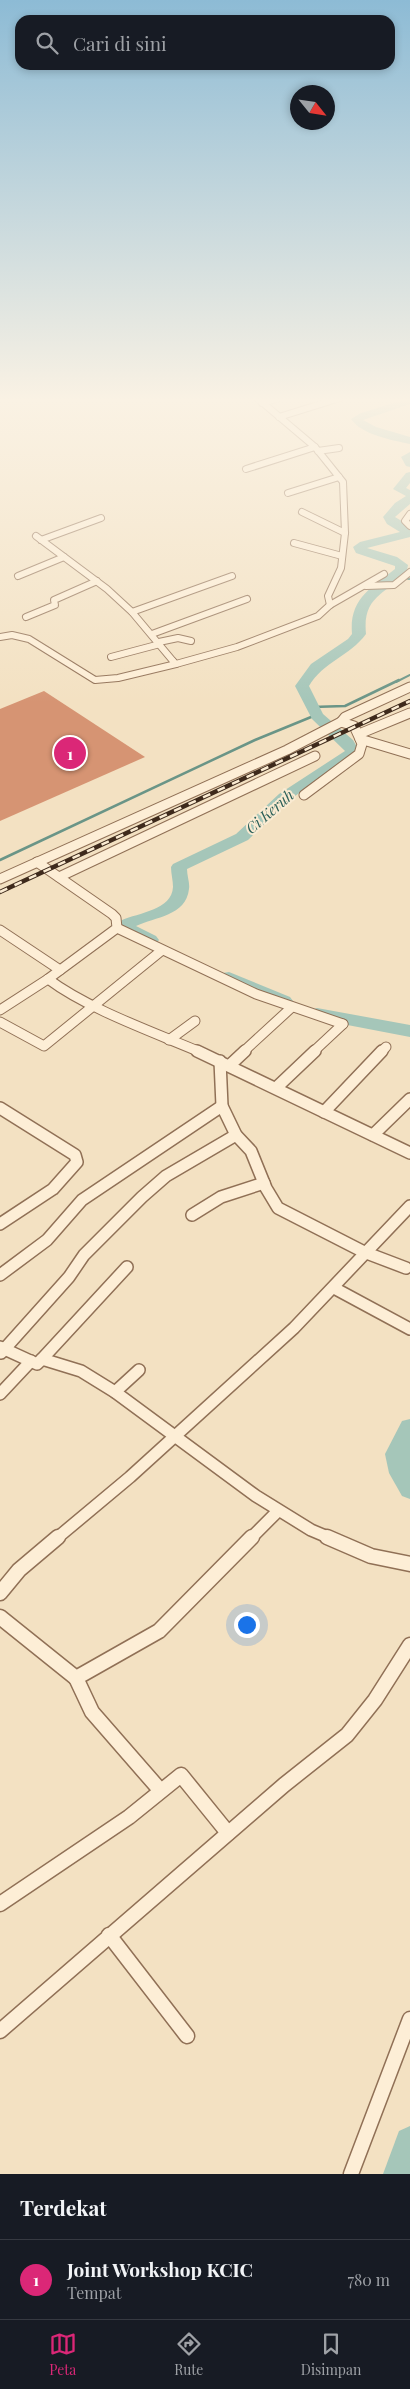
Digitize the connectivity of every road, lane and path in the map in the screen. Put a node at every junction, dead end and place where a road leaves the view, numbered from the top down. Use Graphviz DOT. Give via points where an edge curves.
graph roads {
  1 [pos="344,499"];
  2 [pos="302,512"];
  3 [pos="410,514"];
  4 [pos="102,518"];
  5 [pos="72,523"];
  6 [pos="410,526"];
  7 [pos="345,534"];
  8 [pos="41,540"];
  9 [pos="294,543"];
  10 [pos="339,556"];
  11 [pos="64,557"];
  12 [pos="410,572"];
  13 [pos="384,574"];
  14 [pos="18,576"];
  15 [pos="232,576"];
  16 [pos="97,581"];
  17 [pos="366,586"];
  18 [pos="247,599"];
  19 [pos="330,605"];
  20 [pos="132,612"];
  21 [pos="26,617"];
  22 [pos="152,634"];
  23 [pos="255,635"];
  24 [pos="0,637"];
  25 [pos="190,641"];
  26 [pos="159,643"];
  27 [pos="111,657"];
  28 [pos="174,662"];
  29 [pos="410,687"];
  30 [pos="410,713"];
  31 [pos="341,722"];
  32 [pos="360,736"];
  33 [pos="410,754"];
  34 [pos="315,756"];
  35 [pos="304,795"];
  36 [pos="37,862"];
  37 [pos="59,878"];
  38 [pos="0,879"];
  39 [pos="117,928"];
  40 [pos="0,930"];
  41 [pos="161,951"];
  42 [pos="60,970"];
  43 [pos="48,979"];
  44 [pos="95,1004"];
  45 [pos="292,1007"];
  46 [pos="0,1010"];
  47 [pos="195,1021"];
  48 [pos="0,1022"];
  49 [pos="169,1040"];
  50 [pos="386,1047"];
  51 [pos="225,1063"];
  52 [pos="276,1088"];
  53 [pos="410,1099"];
  54 [pos="222,1106"];
  55 [pos="0,1108"];
  56 [pos="324,1112"];
  57 [pos="236,1135"];
  58 [pos="373,1135"];
  59 [pos="410,1153"];
  60 [pos="264,1183"];
  61 [pos="410,1206"];
  62 [pos="192,1216"];
  63 [pos="0,1224"];
  64 [pos="364,1252"];
  65 [pos="127,1267"];
  66 [pos="406,1268"];
  67 [pos="0,1275"];
  68 [pos="334,1288"];
  69 [pos="410,1329"];
  70 [pos="1,1350"];
  71 [pos="36,1360"];
  72 [pos="139,1370"];
  73 [pos="115,1392"];
  74 [pos="0,1394"];
  75 [pos="176,1436"];
  76 [pos="274,1514"];
  77 [pos="410,1564"];
  78 [pos="0,1593"];
  79 [pos="0,1617"];
  80 [pos="410,1645"];
  81 [pos="76,1678"];
  82 [pos="160,1790"];
  83 [pos="228,1833"];
  84 [pos="0,1904"];
  85 [pos="109,1935"];
  86 [pos="410,2019"];
  87 [pos="0,2031"];
  88 [pos="187,2036"];
  89 [pos="351,2174"];
  1 -- 7 [label="street"];
  2 -- 7 [label="street"];
  3 -- 6 [label="street" via="405,521"];
  4 -- 8 [label="street"];
  5 -- 8 [label="street" via="36,536"];
  7 -- 10 [label="street"];
  8 -- 11 [label="street"];
  9 -- 10 [label="street"];
  10 -- 19 [label="street" via="338,578 328,596"];
  11 -- 14 [label="street"];
  11 -- 16 [label="street"];
  12 -- 17 [label="street" via="391,586"];
  13 -- 17 [label="street"];
  15 -- 20 [label="street"];
  16 -- 20 [label="street"];
  16 -- 21 [label="street" via="60,596 54,600 55,605"];
  17 -- 19 [label="street"];
  18 -- 22 [label="street"];
  19 -- 28 [label="street" via="318,616 264,637"];
  20 -- 22 [label="street"];
  22 -- 26 [label="street"];
  23 -- 28 [label="street"];
  24 -- 28 [label="street" via="12,635 29,639 95,680 118,678"];
  25 -- 26 [label="street" via="178,638"];
  26 -- 27 [label="street"];
  26 -- 28 [label="street"];
  29 -- 31 [label="street" via="345,717"];
  30 -- 32 [label="street"];
  31 -- 32 [label="street" via="350,723 358,729"];
  31 -- 36 [label="street"];
  32 -- 33 [label="street"];
  32 -- 35 [label="street" via="359,754"];
  34 -- 37 [label="street"];
  36 -- 37 [label="street"];
  36 -- 38 [label="street"];
  37 -- 39 [label="street" via="112,914"];
  39 -- 41 [label="street"];
  39 -- 42 [label="street"];
  40 -- 42 [label="street"];
  41 -- 44 [label="street"];
  41 -- 45 [label="street"];
  42 -- 43 [label="street"];
  43 -- 44 [label="street"];
  43 -- 46 [label="street"];
  44 -- 48 [label="street" via="44,1046"];
  44 -- 49 [label="street"];
  45 -- 51 [label="street"];
  45 -- 52 [label="street" via="343,1024"];
  47 -- 49 [label="street"];
  49 -- 51 [label="street"];
  50 -- 56 [label="street"];
  51 -- 52 [label="street"];
  51 -- 54 [label="street"];
  52 -- 56 [label="street"];
  53 -- 58 [label="street"];
  54 -- 57 [label="street"];
  54 -- 67 [label="street" via="82,1200 47,1240"];
  55 -- 63 [label="street" via="75,1155 77,1162 48,1192"];
  56 -- 58 [label="street"];
  57 -- 60 [label="street" via="251,1151"];
  57 -- 70 [label="street" via="166,1176 142,1197 84,1255 69,1277"];
  58 -- 59 [label="street"];
  60 -- 62 [label="street" via="221,1197"];
  60 -- 64 [label="street" via="278,1208"];
  61 -- 64 [label="street"];
  64 -- 66 [label="street"];
  64 -- 68 [label="street"];
  65 -- 71 [label="street"];
  68 -- 69 [label="street"];
  68 -- 75 [label="street"];
  70 -- 71 [label="street"];
  71 -- 73 [label="street" via="81,1372"];
  71 -- 74 [label="street"];
  72 -- 73 [label="street"];
  73 -- 75 [label="street"];
  75 -- 76 [label="street"];
  75 -- 78 [label="street" via="19,1570"];
  76 -- 77 [label="street" via="349,1548"];
  76 -- 81 [label="street" via="159,1631"];
  79 -- 81 [label="street"];
  80 -- 83 [label="street" via="375,1700 347,1735"];
  81 -- 82 [label="street" via="92,1712"];
  82 -- 83 [label="street" via="181,1775"];
  82 -- 84 [label="street" via="129,1817"];
  83 -- 85 [label="street"];
  85 -- 87 [label="street"];
  85 -- 88 [label="street"];
  86 -- 89 [label="street"];
}
